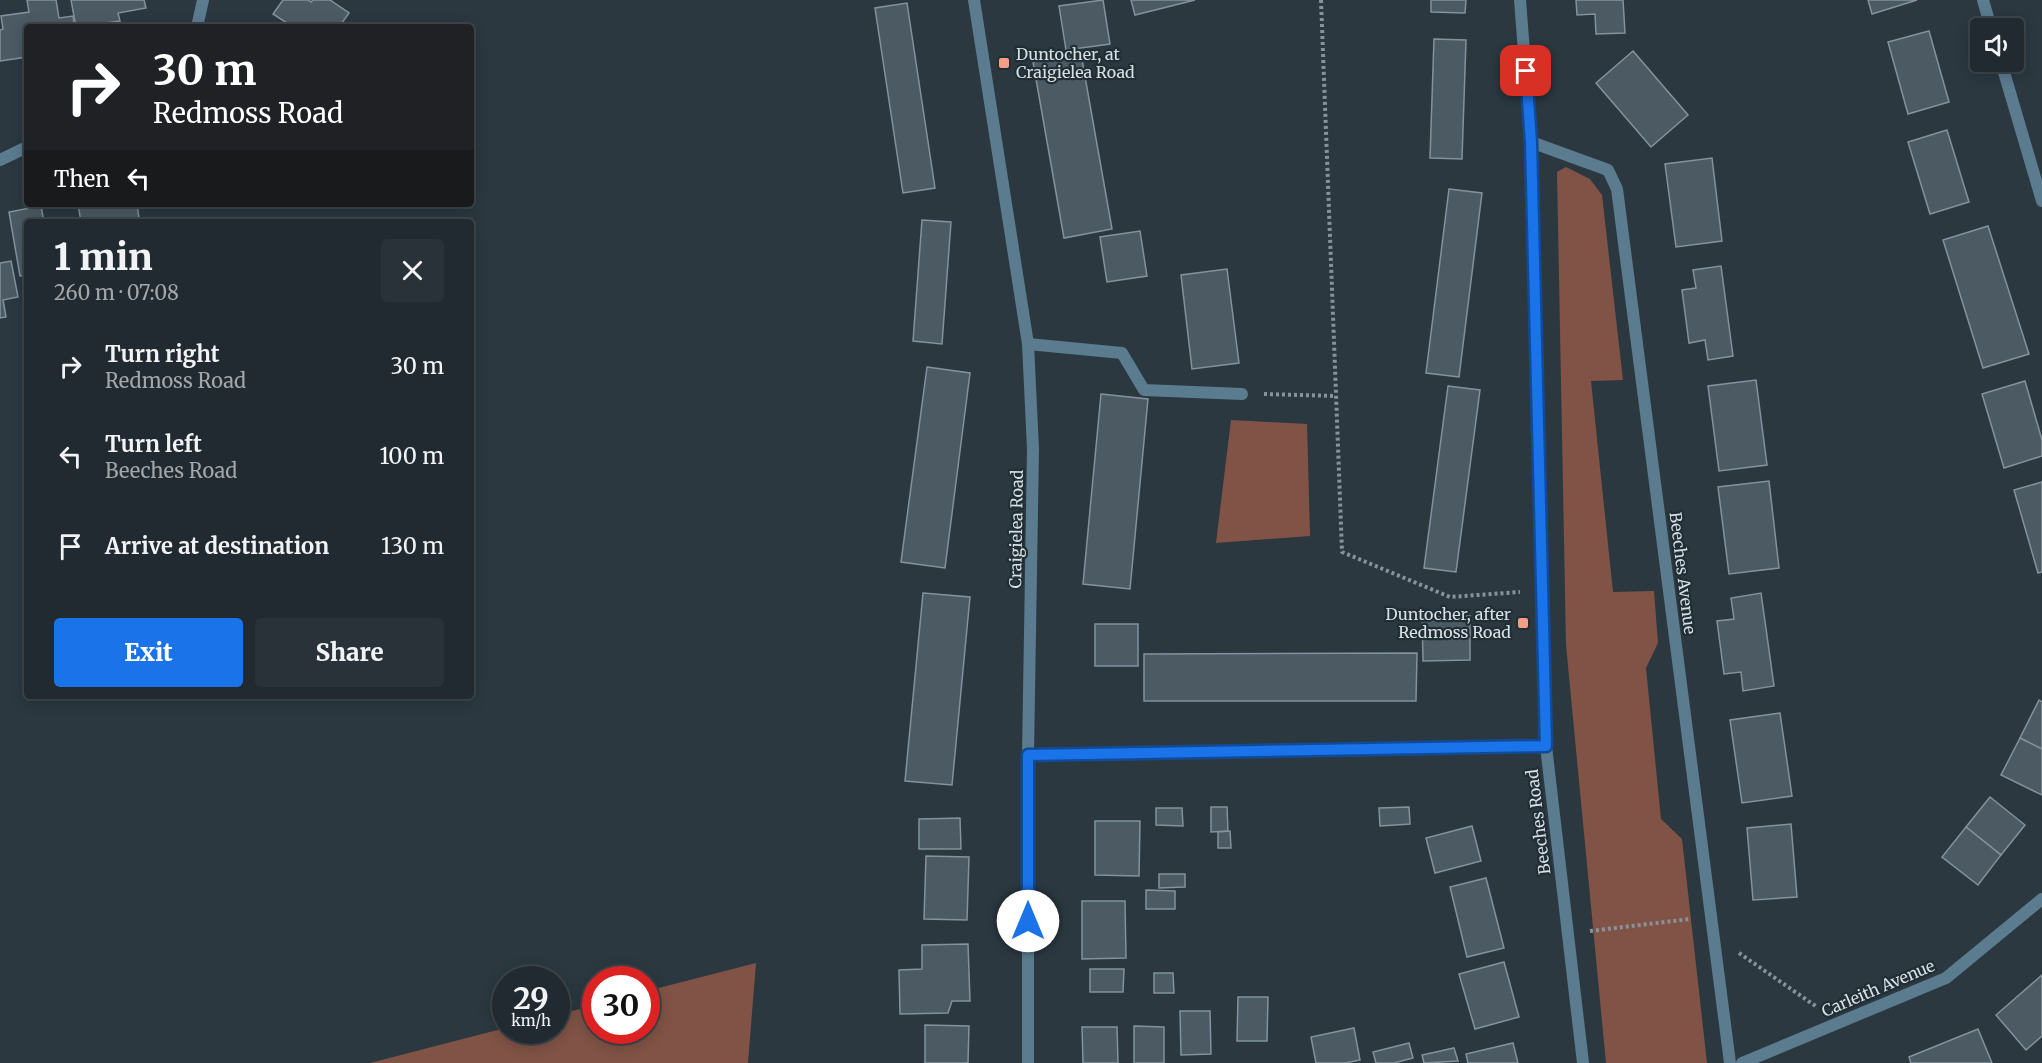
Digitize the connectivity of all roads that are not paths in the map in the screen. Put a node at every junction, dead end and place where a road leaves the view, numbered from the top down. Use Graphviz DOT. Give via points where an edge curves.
graph roads {
  1 [pos="203,0"];
  2 [pos="974,0"];
  3 [pos="1520,0"];
  4 [pos="1983,0"];
  5 [pos="1988,18"];
  6 [pos="197,24"];
  7 [pos="2004,72"];
  8 [pos="1531,142"];
  9 [pos="24,148"];
  10 [pos="0,160"];
  11 [pos="2042,201"];
  12 [pos="1028,344"];
  13 [pos="1242,394"];
  14 [pos="1546,746"];
  15 [pos="1028,755"];
  16 [pos="2042,899"];
  17 [pos="1028,1063"];
  18 [pos="1583,1063"];
  19 [pos="1730,1063"];
  20 [pos="1742,1063"];
  1 -- 6 [label="street"];
  2 -- 12 [label="street, Craigielea Road"];
  3 -- 8 [label="street, Beeches Road"];
  4 -- 5 [label="street"];
  7 -- 11 [label="street"];
  8 -- 14 [label="street, Beeches Road"];
  8 -- 19 [label="street, Beeches Avenue" via="1608,170 1617,189"];
  9 -- 10 [label="street"];
  12 -- 13 [label="street" via="1122,353 1144,390"];
  12 -- 15 [label="street, Craigielea Road" via="1034,449"];
  14 -- 15 [label="street"];
  14 -- 18 [label="street, Beeches Road"];
  15 -- 17 [label="street, Craigielea Road"];
  16 -- 20 [label="street, Carleith Avenue" via="1946,978"];
}
